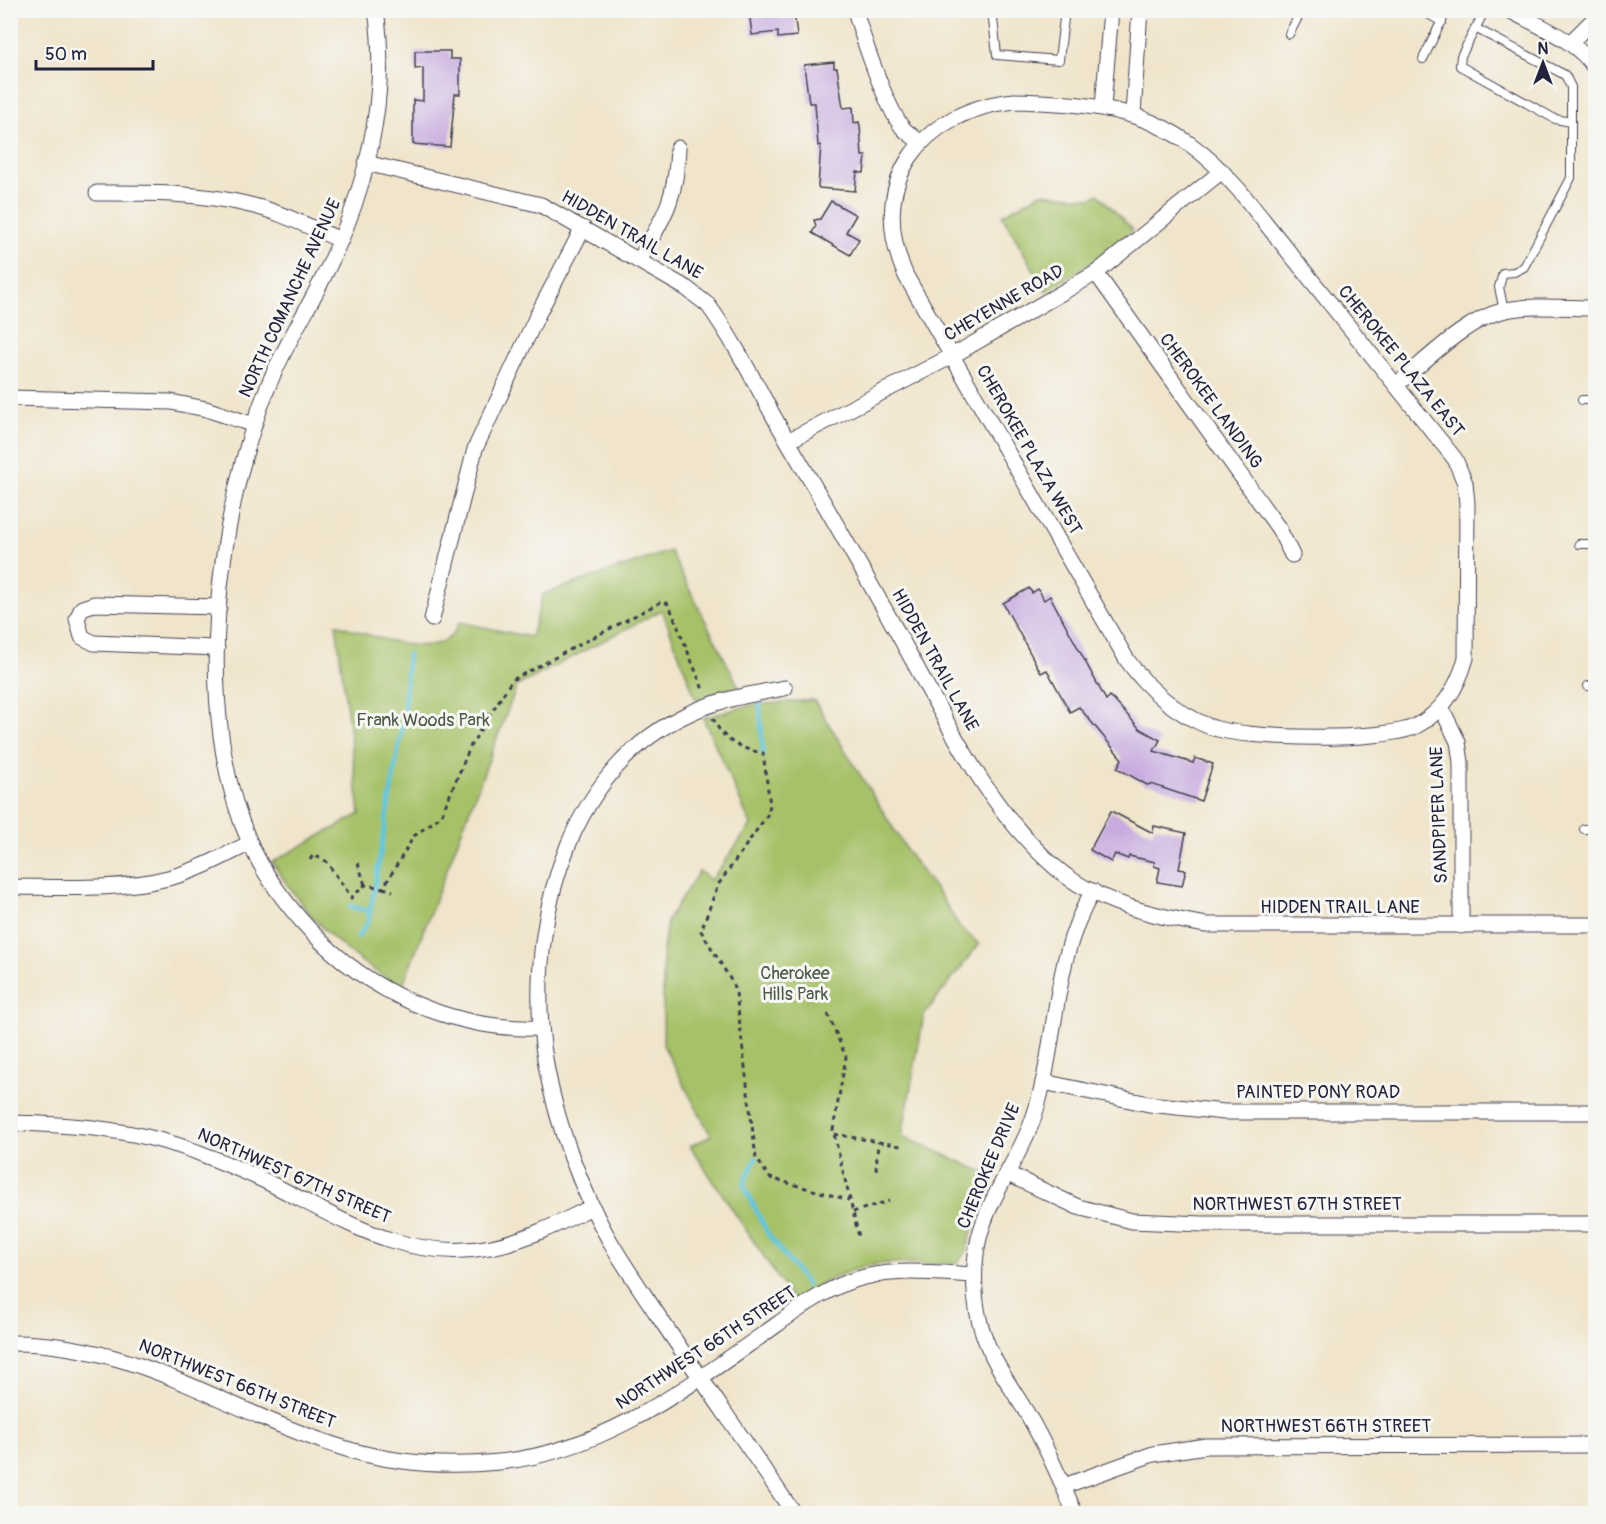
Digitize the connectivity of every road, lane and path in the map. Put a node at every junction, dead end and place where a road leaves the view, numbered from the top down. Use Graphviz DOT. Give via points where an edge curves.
graph roads {
  1 [pos="376,10"];
  2 [pos="855,10"];
  3 [pos="992,10"];
  4 [pos="1065,10"];
  5 [pos="1111,10"];
  6 [pos="1140,10"];
  7 [pos="1302,10"];
  8 [pos="1421,10"];
  9 [pos="1448,10"];
  10 [pos="1485,10"];
  11 [pos="1509,10"];
  12 [pos="1596,17"];
  13 [pos="1442,22"];
  14 [pos="1475,28"];
  15 [pos="1289,34"];
  16 [pos="1570,43"];
  17 [pos="1423,59"];
  18 [pos="1596,70"];
  19 [pos="1103,107"];
  20 [pos="1133,114"];
  21 [pos="1571,122"];
  22 [pos="920,142"];
  23 [pos="678,148"];
  24 [pos="366,164"];
  25 [pos="1222,171"];
  26 [pos="97,193"];
  27 [pos="583,228"];
  28 [pos="341,240"];
  29 [pos="639,261"];
  30 [pos="1095,273"];
  31 [pos="1596,308"];
  32 [pos="1504,310"];
  33 [pos="952,356"];
  34 [pos="1396,385"];
  35 [pos="10,398"];
  36 [pos="1582,400"];
  37 [pos="1596,400"];
  38 [pos="254,425"];
  39 [pos="788,441"];
  40 [pos="1579,544"];
  41 [pos="1596,544"];
  42 [pos="1292,555"];
  43 [pos="219,607"];
  44 [pos="432,619"];
  45 [pos="217,648"];
  46 [pos="785,688"];
  47 [pos="708,705"];
  48 [pos="1441,707"];
  49 [pos="1584,829"];
  50 [pos="1596,829"];
  51 [pos="250,843"];
  52 [pos="310,860"];
  53 [pos="358,863"];
  54 [pos="367,884"];
  55 [pos="10,887"];
  56 [pos="381,887"];
  57 [pos="393,891"];
  58 [pos="1093,891"];
  59 [pos="1461,926"];
  60 [pos="1596,926"];
  61 [pos="828,1014"];
  62 [pos="541,1028"];
  63 [pos="1043,1082"];
  64 [pos="1596,1112"];
  65 [pos="10,1123"];
  66 [pos="834,1134"];
  67 [pos="878,1142"];
  68 [pos="900,1146"];
  69 [pos="876,1170"];
  70 [pos="1008,1174"];
  71 [pos="849,1200"];
  72 [pos="889,1201"];
  73 [pos="592,1207"];
  74 [pos="853,1212"];
  75 [pos="1596,1224"];
  76 [pos="859,1237"];
  77 [pos="975,1275"];
  78 [pos="10,1343"];
  79 [pos="701,1378"];
  80 [pos="1596,1445"];
  81 [pos="1064,1486"];
  82 [pos="794,1514"];
  83 [pos="1074,1514"];
  1 -- 24 [label="street, NORTH COMANCHE AVENUE" via="381,70"];
  2 -- 22 [label="street" via="895,116 903,129"];
  3 -- 4 [label="lane" via="997,55 1059,60"];
  5 -- 19 [label="street"];
  6 -- 20 [label="street"];
  7 -- 15 [label="lane"];
  8 -- 13 [label="lane"];
  9 -- 13 [label="lane"];
  10 -- 14 [label="lane"];
  11 -- 16 [label="street"];
  12 -- 16 [label="street"];
  13 -- 17 [label="lane"];
  14 -- 21 [label="lane" via="1565,75 1571,87"];
  14 -- 21 [label="lane" via="1459,61 1464,70 1555,119"];
  16 -- 18 [label="street"];
  19 -- 20 [label="street, CHEROKEE PLAZA WEST"];
  19 -- 22 [label="street, CHEROKEE PLAZA WEST" via="1064,102 994,103 957,115"];
  20 -- 25 [label="street, CHEROKEE PLAZA EAST" via="1175,133"];
  21 -- 32 [label="lane" via="1571,178 1524,267 1503,273 1499,287"];
  22 -- 33 [label="street, CHEROKEE PLAZA WEST" via="909,158 895,195 894,243 906,276"];
  23 -- 29 [label="street" via="671,203"];
  24 -- 27 [label="street, HIDDEN TRAIL LANE" via="542,205"];
  24 -- 28 [label="street, NORTH COMANCHE AVENUE" via="361,189"];
  25 -- 30 [label="street, CHEYENNE ROAD"];
  25 -- 34 [label="street, CHEROKEE PLAZA EAST"];
  26 -- 28 [label="street" via="213,197 252,205"];
  27 -- 29 [label="street, HIDDEN TRAIL LANE"];
  27 -- 44 [label="street" via="475,449"];
  28 -- 38 [label="street, NORTH COMANCHE AVENUE" via="282,355"];
  29 -- 39 [label="street, HIDDEN TRAIL LANE" via="708,304"];
  30 -- 33 [label="street, CHEYENNE ROAD"];
  30 -- 42 [label="street, CHEROKEE LANDING" via="1279,529"];
  31 -- 32 [label="street"];
  32 -- 34 [label="street" via="1470,325"];
  33 -- 39 [label="street, CHEYENNE ROAD"];
  33 -- 48 [label="street, CHEROKEE PLAZA WEST" via="1127,660 1169,704 1208,726 1266,736 1390,734 1416,726"];
  34 -- 48 [label="street, CHEROKEE PLAZA EAST" via="1455,459 1465,483 1466,658 1461,679"];
  35 -- 38 [label="street" via="171,402"];
  36 -- 37 [label="lane"];
  38 -- 43 [label="street, NORTH COMANCHE AVENUE" via="231,514"];
  39 -- 58 [label="street, HIDDEN TRAIL LANE" via="995,801 1056,869"];
  40 -- 41 [label="lane"];
  43 -- 45 [label="street, NORTH COMANCHE AVENUE"];
  43 -- 45 [label="street" via="94,604 82,608 77,619 82,637 94,643"];
  45 -- 51 [label="street, NORTH COMANCHE AVENUE" via="225,761"];
  46 -- 47 [label="street"];
  47 -- 56 [label="path" via="671,609 661,602 512,680 471,745 441,816 414,836"];
  47 -- 62 [label="street" via="669,723 630,752 614,768 574,829 555,880 543,937"];
  47 -- 71 [label="path" via="716,726 728,740 745,750 763,753 770,805 768,814 718,885 701,931 736,993 756,1158 770,1178"];
  48 -- 59 [label="street, SANDPIPER LANE" via="1458,741 1461,762"];
  49 -- 50 [label="lane"];
  51 -- 55 [label="street" via="189,872 152,882"];
  51 -- 62 [label="street, NORTH COMANCHE AVENUE" via="294,912 330,949 365,976 440,1013 500,1027"];
  52 -- 54 [label="path" via="313,855 326,861 351,898"];
  53 -- 54 [label="path"];
  54 -- 56 [label="path"];
  56 -- 57 [label="path"];
  58 -- 59 [label="street, HIDDEN TRAIL LANE" via="1156,916 1206,925"];
  58 -- 63 [label="street, CHEROKEE DRIVE" via="1079,914 1067,947"];
  59 -- 60 [label="street, HIDDEN TRAIL LANE"];
  61 -- 66 [label="path" via="846,1057"];
  62 -- 73 [label="street" via="563,1131"];
  63 -- 64 [label="street, PAINTED PONY ROAD" via="1149,1104 1224,1112"];
  63 -- 70 [label="street, CHEROKEE DRIVE" via="1032,1122"];
  65 -- 73 [label="street, NORTHWEST 67TH STREET" via="92,1128 155,1139 261,1179 372,1235 432,1249 489,1248 518,1240"];
  66 -- 67 [label="path"];
  66 -- 71 [label="path"];
  67 -- 68 [label="path"];
  67 -- 69 [label="path"];
  70 -- 75 [label="street, NORTHWEST 67TH STREET" via="1078,1207 1132,1221"];
  70 -- 77 [label="street, CHEROKEE DRIVE" via="982,1225"];
  71 -- 74 [label="path"];
  72 -- 74 [label="path"];
  73 -- 79 [label="street" via="623,1263"];
  74 -- 76 [label="path"];
  77 -- 79 [label="street, NORTHWEST 66TH STREET" via="888,1273 851,1281 815,1299"];
  77 -- 81 [label="street, CHEROKEE DRIVE" via="978,1317 993,1360 1027,1413"];
  78 -- 79 [label="street, NORTHWEST 66TH STREET" via="55,1345 112,1355 349,1450 427,1464 501,1462 585,1441 652,1411"];
  79 -- 82 [label="street"];
  80 -- 81 [label="street, NORTHWEST 66TH STREET" via="1206,1446 1153,1454"];
  81 -- 83 [label="street, CHEROKEE DRIVE"];
}
